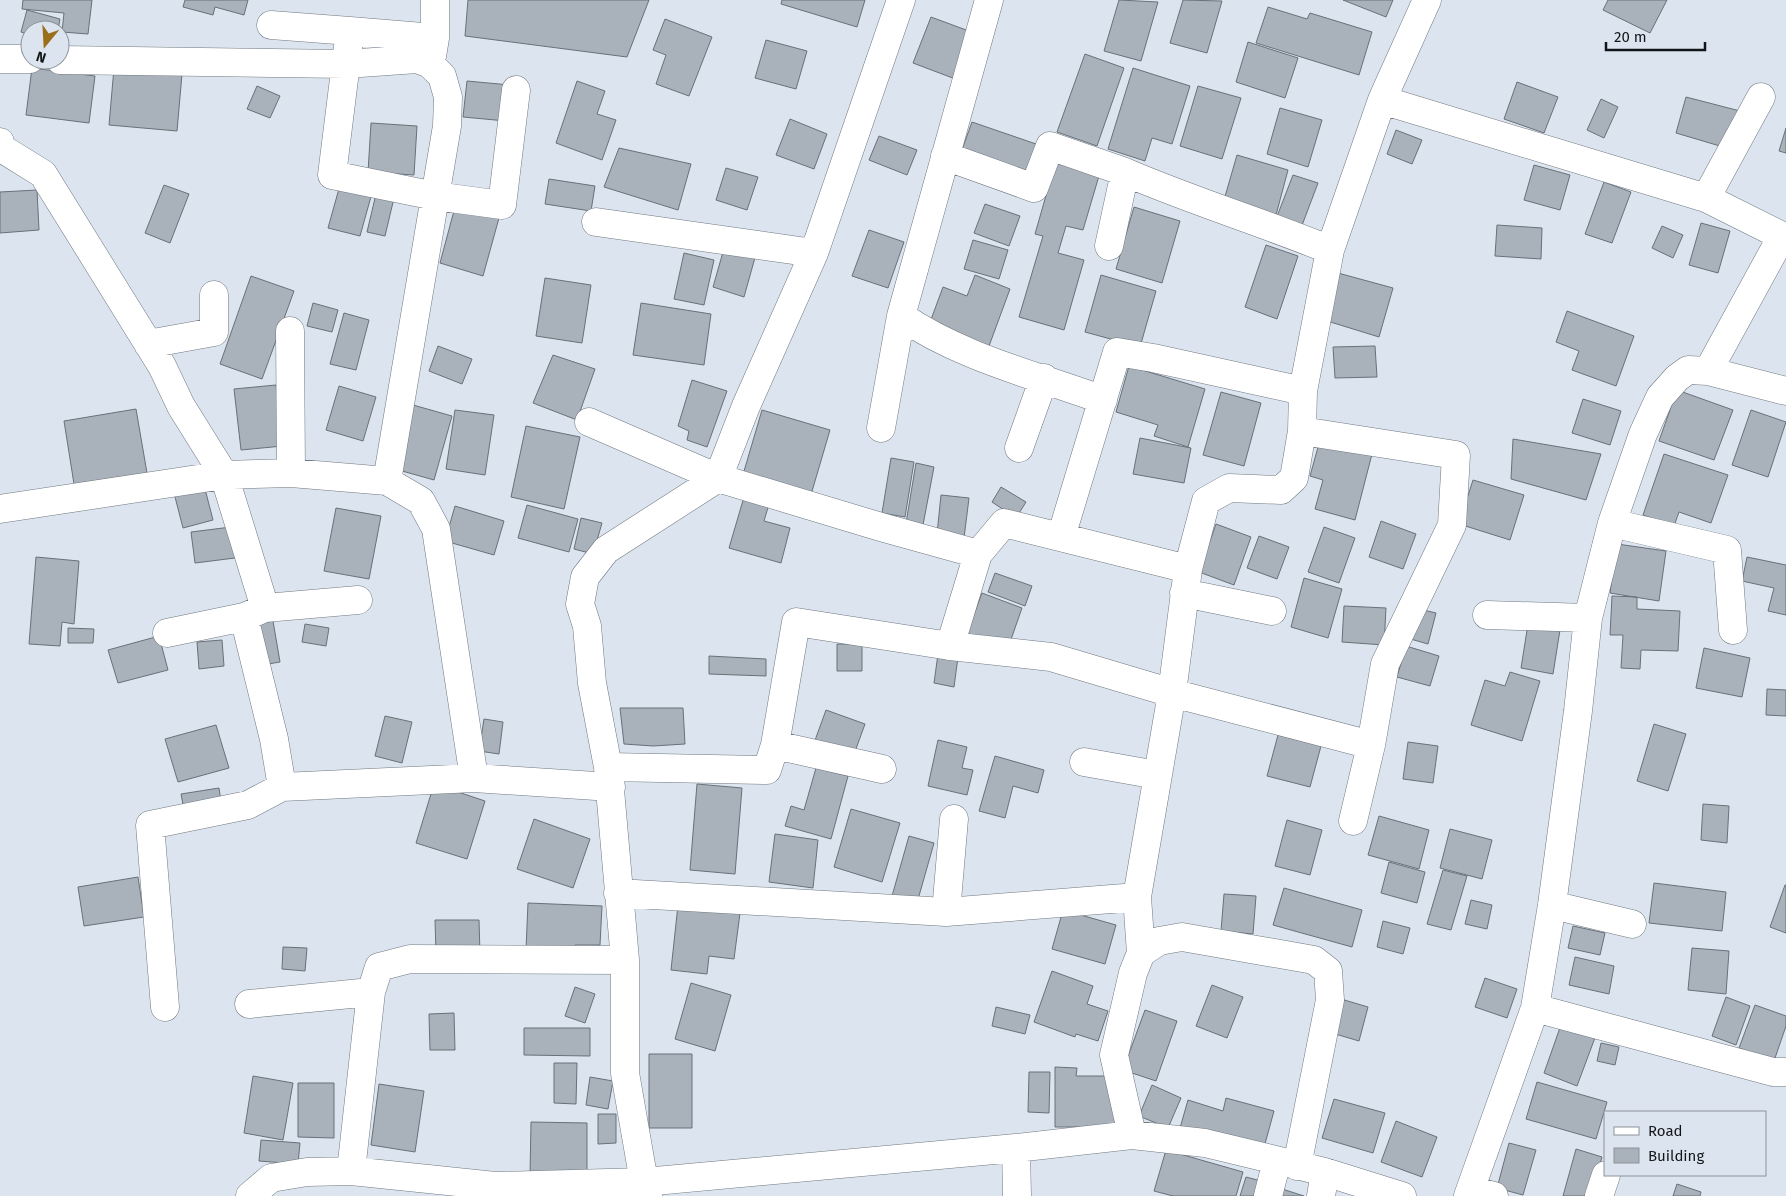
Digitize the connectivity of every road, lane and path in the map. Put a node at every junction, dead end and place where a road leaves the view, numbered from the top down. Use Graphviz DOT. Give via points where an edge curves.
graph roads {
  1 [pos="435,0"];
  2 [pos="901,0"];
  3 [pos="990,0"];
  4 [pos="1427,0"];
  5 [pos="271,25"];
  6 [pos="350,31"];
  7 [pos="433,51"];
  8 [pos="0,59"];
  9 [pos="20,59"];
  10 [pos="70,60"];
  11 [pos="346,64"];
  12 [pos="516,90"];
  13 [pos="1761,98"];
  14 [pos="1382,100"];
  15 [pos="0,146"];
  16 [pos="945,156"];
  17 [pos="1125,172"];
  18 [pos="435,196"];
  19 [pos="1706,198"];
  20 [pos="596,222"];
  21 [pos="1109,246"];
  22 [pos="1330,250"];
  23 [pos="814,254"];
  24 [pos="214,295"];
  25 [pos="901,316"];
  26 [pos="290,331"];
  27 [pos="148,344"];
  28 [pos="1708,371"];
  29 [pos="1044,378"];
  30 [pos="1303,391"];
  31 [pos="1786,391"];
  32 [pos="1102,400"];
  33 [pos="589,422"];
  34 [pos="881,428"];
  35 [pos="1302,431"];
  36 [pos="1019,448"];
  37 [pos="291,473"];
  38 [pos="224,474"];
  39 [pos="718,478"];
  40 [pos="387,481"];
  41 [pos="0,509"];
  42 [pos="1612,522"];
  43 [pos="1061,537"];
  44 [pos="978,554"];
  45 [pos="1186,581"];
  46 [pos="358,600"];
  47 [pos="1272,611"];
  48 [pos="254,612"];
  49 [pos="1488,615"];
  50 [pos="1588,618"];
  51 [pos="1733,630"];
  52 [pos="167,633"];
  53 [pos="950,646"];
  54 [pos="1172,693"];
  55 [pos="775,745"];
  56 [pos="1371,745"];
  57 [pos="1084,762"];
  58 [pos="882,769"];
  59 [pos="1157,775"];
  60 [pos="609,777"];
  61 [pos="474,778"];
  62 [pos="282,787"];
  63 [pos="954,818"];
  64 [pos="1353,821"];
  65 [pos="618,893"];
  66 [pos="1137,897"];
  67 [pos="1552,905"];
  68 [pos="946,912"];
  69 [pos="1632,924"];
  70 [pos="1141,952"];
  71 [pos="625,960"];
  72 [pos="371,992"];
  73 [pos="249,1004"];
  74 [pos="165,1007"];
  75 [pos="1535,1008"];
  76 [pos="1786,1072"];
  77 [pos="1132,1135"];
  78 [pos="1016,1148"];
  79 [pos="1287,1163"];
  80 [pos="351,1171"];
  81 [pos="1606,1176"];
  82 [pos="1323,1184"];
  83 [pos="646,1189"];
  84 [pos="1478,1194"];
  85 [pos="250,1196"];
  86 [pos="1017,1196"];
  87 [pos="1268,1196"];
  88 [pos="1402,1196"];
  89 [pos="1599,1196"];
  1 -- 7 [label="street"];
  2 -- 23 [label="street"];
  3 -- 16 [label="street"];
  4 -- 14 [label="street"];
  5 -- 6 [label="street"];
  6 -- 7 [label="street"];
  6 -- 11 [label="street"];
  7 -- 11 [label="street" via="417,59"];
  7 -- 18 [label="street" via="448,97 447,126"];
  8 -- 9 [label="street"];
  10 -- 11 [label="street"];
  11 -- 18 [label="street" via="332,175"];
  12 -- 18 [label="street" via="502,205"];
  13 -- 19 [label="street"];
  14 -- 19 [label="street"];
  14 -- 22 [label="street"];
  15 -- 27 [label="street" via="43,174"];
  16 -- 17 [label="street" via="1034,188 1050,146"];
  16 -- 25 [label="street"];
  17 -- 21 [label="street"];
  17 -- 22 [label="street"];
  18 -- 40 [label="street"];
  19 -- 28 [label="street" via="1782,236"];
  20 -- 23 [label="street"];
  22 -- 30 [label="street"];
  23 -- 39 [label="street" via="746,406"];
  24 -- 27 [label="street" via="214,332"];
  25 -- 29 [label="street" via="916,327 965,350"];
  25 -- 34 [label="street"];
  26 -- 37 [label="street"];
  27 -- 38 [label="street" via="181,406"];
  28 -- 31 [label="street"];
  28 -- 42 [label="street" via="1688,370 1660,397 1643,434"];
  29 -- 32 [label="street"];
  29 -- 36 [label="street"];
  30 -- 32 [label="street" via="1117,352"];
  30 -- 35 [label="street"];
  32 -- 43 [label="street"];
  33 -- 39 [label="street"];
  35 -- 45 [label="street" via="1294,478 1281,490 1230,488 1206,501"];
  35 -- 56 [label="street" via="1456,455 1452,525 1386,664"];
  37 -- 38 [label="street"];
  37 -- 40 [label="street"];
  38 -- 41 [label="street"];
  38 -- 48 [label="street"];
  39 -- 44 [label="street"];
  39 -- 60 [label="street" via="606,550 584,577 580,604 587,626 592,683"];
  40 -- 61 [label="street" via="421,501 436,529"];
  42 -- 50 [label="street"];
  42 -- 51 [label="street" via="1727,550"];
  43 -- 44 [label="street" via="1004,523"];
  43 -- 45 [label="street" via="1124,555"];
  44 -- 53 [label="street"];
  45 -- 47 [label="street"];
  45 -- 54 [label="street"];
  46 -- 48 [label="street"];
  48 -- 52 [label="street"];
  48 -- 62 [label="street"];
  49 -- 50 [label="street"];
  50 -- 67 [label="street"];
  53 -- 54 [label="street" via="1051,657"];
  53 -- 55 [label="street" via="796,622"];
  54 -- 56 [label="street"];
  54 -- 59 [label="street"];
  55 -- 58 [label="street"];
  55 -- 60 [label="street" via="767,770"];
  56 -- 64 [label="street"];
  57 -- 59 [label="street"];
  59 -- 66 [label="street"];
  60 -- 61 [label="street"];
  60 -- 65 [label="street"];
  61 -- 62 [label="street"];
  62 -- 74 [label="street" via="248,805 150,825"];
  63 -- 68 [label="street"];
  65 -- 68 [label="street"];
  65 -- 71 [label="street"];
  66 -- 68 [label="street"];
  66 -- 70 [label="street"];
  67 -- 69 [label="street"];
  67 -- 75 [label="street"];
  70 -- 77 [label="street" via="1114,1055"];
  70 -- 79 [label="street" via="1159,941 1182,937 1314,960 1328,971 1330,1000"];
  71 -- 72 [label="street" via="410,959 379,967"];
  71 -- 83 [label="street" via="625,1074"];
  72 -- 73 [label="street"];
  72 -- 80 [label="street"];
  75 -- 76 [label="street" via="1773,1072"];
  75 -- 84 [label="street"];
  77 -- 78 [label="street"];
  77 -- 79 [label="street" via="1206,1143"];
  78 -- 83 [label="street"];
  78 -- 86 [label="street"];
  79 -- 82 [label="street"];
  79 -- 87 [label="street"];
  80 -- 83 [label="street" via="495,1186"];
  80 -- 85 [label="street" via="307,1172 271,1178"];
  81 -- 89 [label="street"];
  82 -- 88 [label="street"];
}
